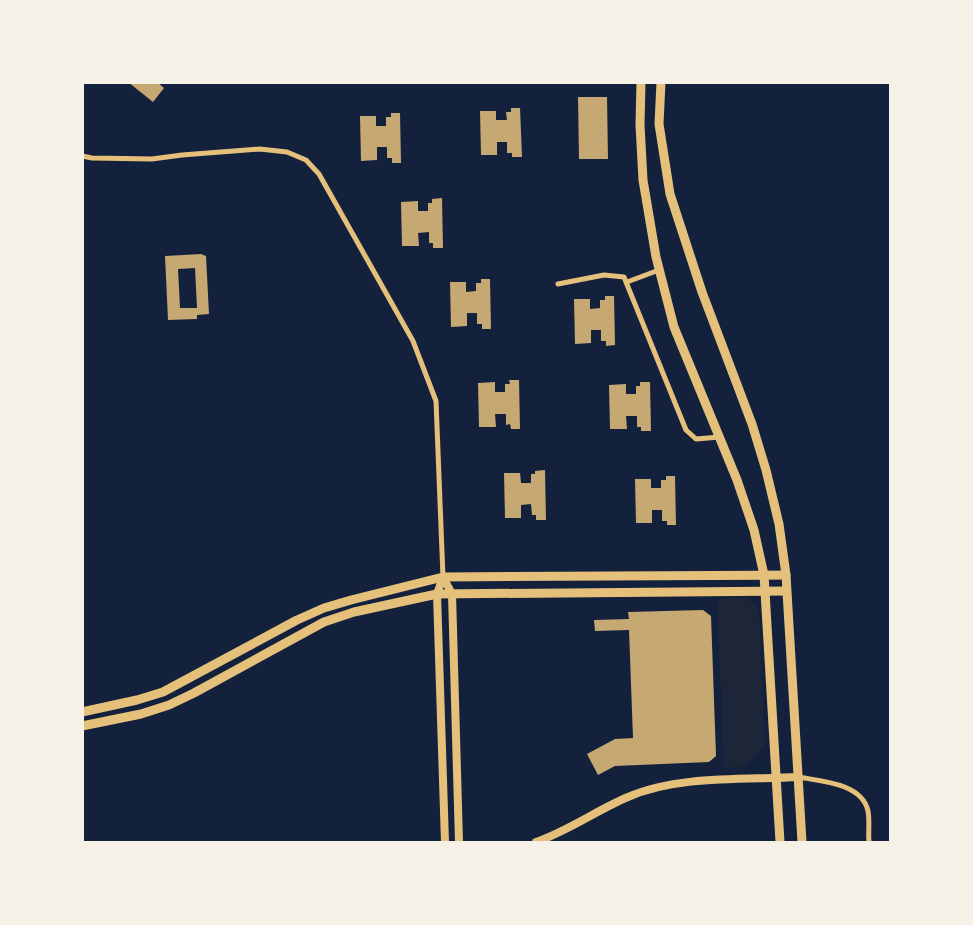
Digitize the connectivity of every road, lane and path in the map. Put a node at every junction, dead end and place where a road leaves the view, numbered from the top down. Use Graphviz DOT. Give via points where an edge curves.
graph roads {
  1 [pos="641,82"];
  2 [pos="661,82"];
  3 [pos="82,156"];
  4 [pos="659,270"];
  5 [pos="627,282"];
  6 [pos="558,284"];
  7 [pos="720,437"];
  8 [pos="764,575"];
  9 [pos="786,575"];
  10 [pos="443,578"];
  11 [pos="766,591"];
  12 [pos="786,591"];
  13 [pos="437,594"];
  14 [pos="452,594"];
  15 [pos="82,712"];
  16 [pos="82,726"];
  17 [pos="798,777"];
  18 [pos="776,778"];
  19 [pos="445,842"];
  20 [pos="459,842"];
  21 [pos="536,842"];
  22 [pos="780,842"];
  23 [pos="802,842"];
  24 [pos="869,842"];
  1 -- 4 [label="main road" via="643,180"];
  2 -- 9 [label="main road" via="660,124 670,194 702,292 752,424 779,524"];
  3 -- 10 [label="street" via="152,159 260,149 288,152 306,160 319,174 414,341 436,401"];
  4 -- 5 [label="street"];
  4 -- 7 [label="main road" via="674,327"];
  5 -- 6 [label="street" via="624,277 604,275"];
  5 -- 7 [label="street" via="686,430 696,439"];
  7 -- 8 [label="main road" via="754,530"];
  8 -- 9 [label="main road"];
  8 -- 10 [label="main road"];
  8 -- 11 [label="main road"];
  9 -- 12 [label="main road"];
  10 -- 13 [label="street"];
  10 -- 14 [label="street"];
  10 -- 15 [label="main road" via="324,608 162,692"];
  11 -- 12 [label="main road"];
  11 -- 14 [label="main road"];
  11 -- 18 [label="main road"];
  12 -- 17 [label="main road"];
  13 -- 14 [label="main road"];
  13 -- 16 [label="main road" via="324,622 169,705"];
  13 -- 19 [label="street"];
  14 -- 20 [label="street"];
  17 -- 18 [label="street"];
  17 -- 23 [label="main road"];
  17 -- 24 [label="street" via="838,784 858,794 868,810"];
  18 -- 21 [label="street" via="689,782 658,787 628,796 550,838"];
  18 -- 22 [label="main road"];
}
